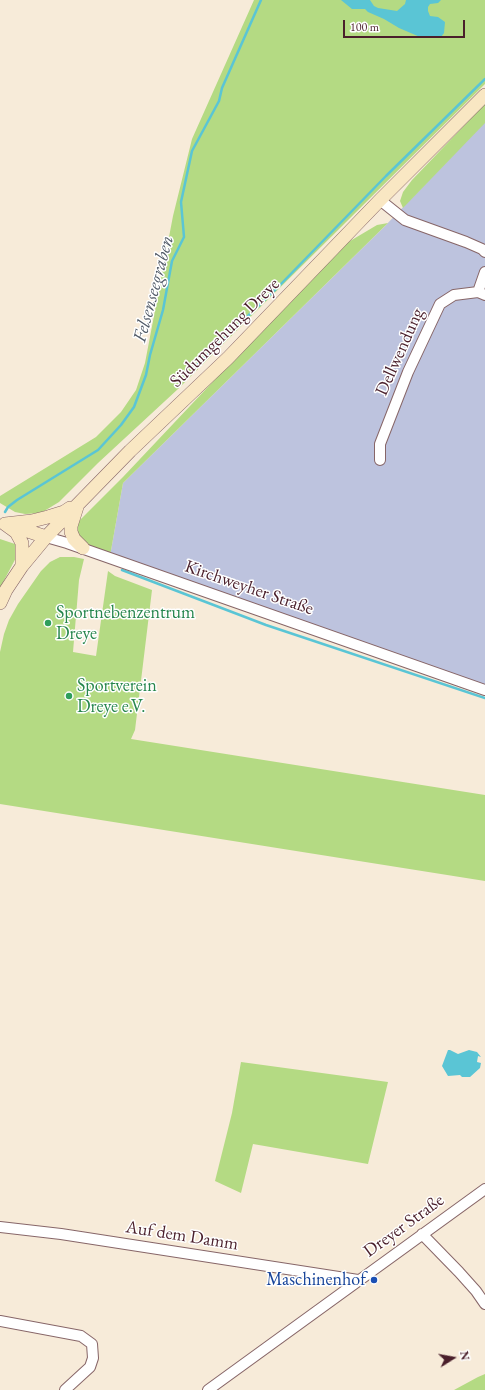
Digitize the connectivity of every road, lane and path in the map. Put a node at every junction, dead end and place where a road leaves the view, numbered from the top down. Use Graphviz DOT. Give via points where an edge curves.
graph roads {
  1 [pos="485,95"];
  2 [pos="380,200"];
  3 [pos="485,252"];
  4 [pos="485,272"];
  5 [pos="482,294"];
  6 [pos="380,460"];
  7 [pos="80,502"];
  8 [pos="2,523"];
  9 [pos="46,537"];
  10 [pos="83,548"];
  11 [pos="22,566"];
  12 [pos="0,603"];
  13 [pos="485,690"];
  14 [pos="485,1189"];
  15 [pos="0,1227"];
  16 [pos="422,1234"];
  17 [pos="358,1280"];
  18 [pos="485,1304"];
  19 [pos="0,1321"];
  20 [pos="65,1390"];
  21 [pos="208,1390"];
  1 -- 2 [label="main road, Südumgehung Dreye"];
  2 -- 3 [label="street" via="405,220 466,242"];
  2 -- 7 [label="main road, Südumgehung Dreye" via="228,358 152,429"];
  4 -- 5 [label="street"];
  5 -- 6 [label="street, Dellwendung" via="454,295 440,304 408,372 380,444"];
  7 -- 8 [label="main road" via="48,518"];
  7 -- 9 [label="main road, Südumgehung Dreye"];
  7 -- 10 [label="main road" via="71,532"];
  8 -- 9 [label="main road, Kirchweyher Straße"];
  8 -- 11 [label="main road" via="16,532 22,543"];
  9 -- 10 [label="street, Kirchweyher Straße"];
  9 -- 11 [label="main road, Südumgehung Dreye"];
  10 -- 13 [label="street, Kirchweyher Straße"];
  11 -- 12 [label="main road, Südumgehung Dreye"];
  14 -- 16 [label="street, Dreyer Straße"];
  15 -- 17 [label="street, Auf dem Damm" via="61,1234"];
  16 -- 17 [label="street, Dreyer Straße"];
  16 -- 18 [label="street" via="476,1291"];
  17 -- 21 [label="street, Dreyer Straße"];
  19 -- 20 [label="street" via="81,1336 92,1344 93,1358 90,1367"];
}
